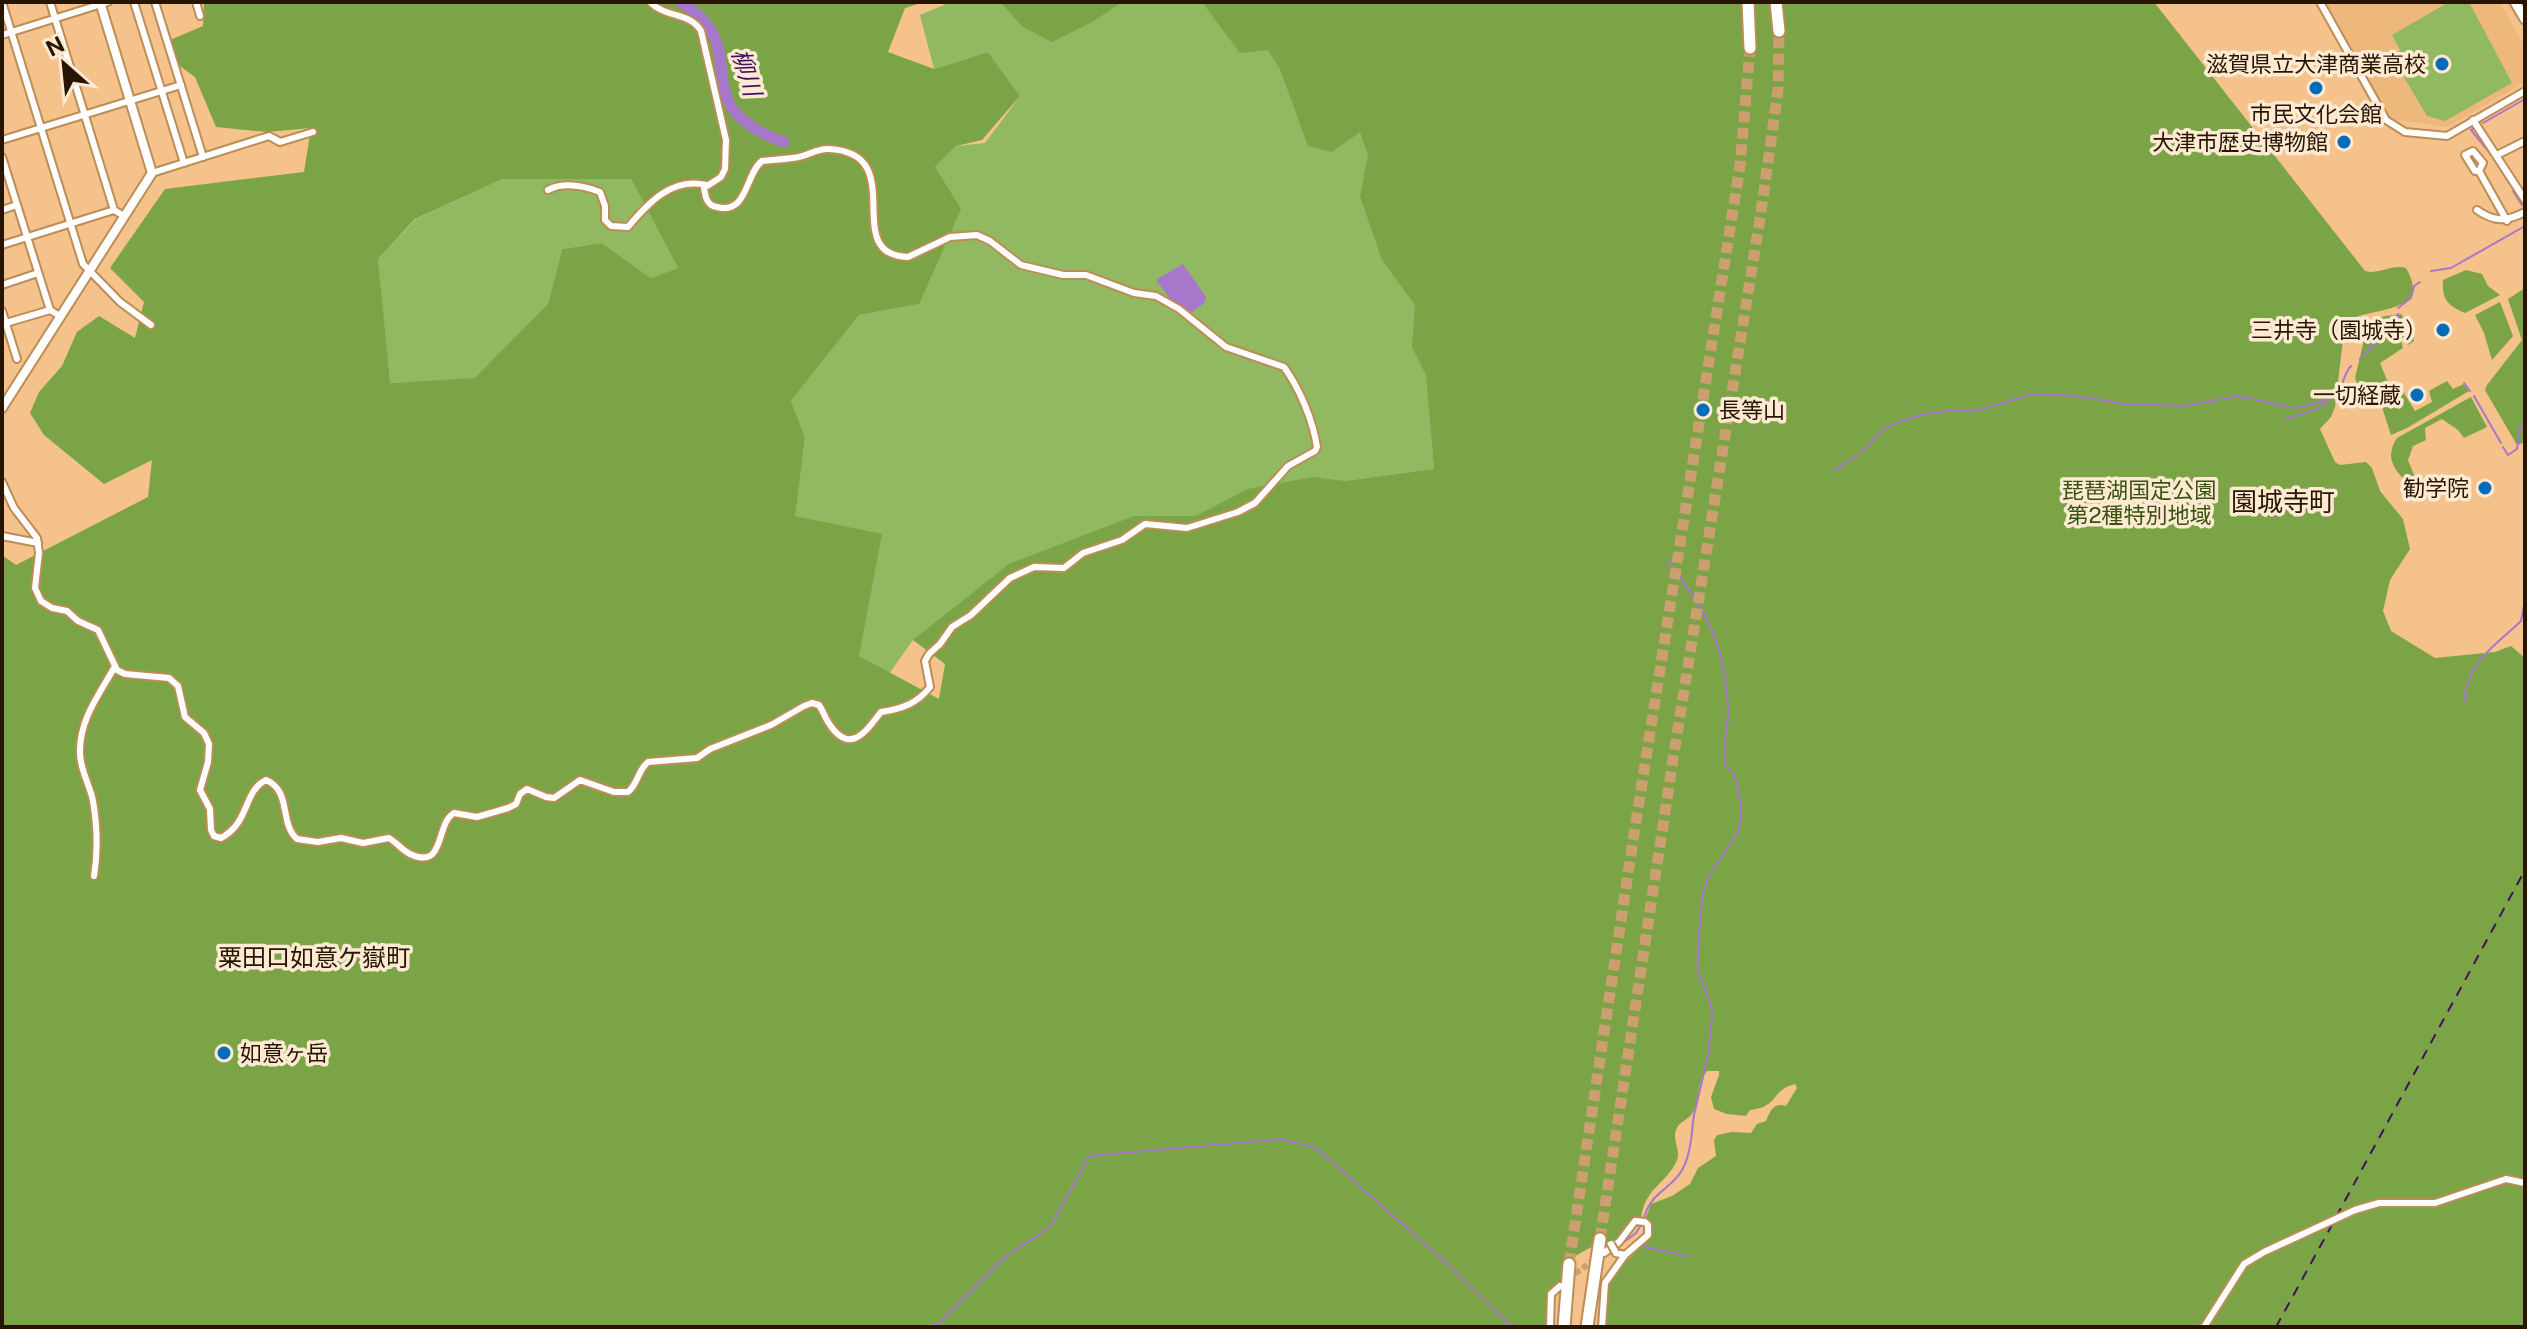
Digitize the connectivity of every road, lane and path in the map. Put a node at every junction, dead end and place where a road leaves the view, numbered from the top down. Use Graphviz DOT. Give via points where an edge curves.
graph roads {
  1 [pos="2,2"];
  2 [pos="50,2"];
  3 [pos="134,2"];
  4 [pos="155,2"];
  5 [pos="196,2"];
  6 [pos="650,2"];
  7 [pos="1748,2"];
  8 [pos="1776,2"];
  9 [pos="2320,2"];
  10 [pos="2515,2"];
  11 [pos="103,3"];
  12 [pos="200,16"];
  13 [pos="55,18"];
  14 [pos="2525,19"];
  15 [pos="1779,31"];
  16 [pos="12,32"];
  17 [pos="2,35"];
  18 [pos="1750,48"];
  19 [pos="181,85"];
  20 [pos="162,90"];
  21 [pos="2525,91"];
  22 [pos="130,100"];
  23 [pos="85,114"];
  24 [pos="2473,120"];
  25 [pos="41,128"];
  26 [pos="313,132"];
  27 [pos="2,140"];
  28 [pos="2525,141"];
  29 [pos="2497,155"];
  30 [pos="2,157"];
  31 [pos="203,157"];
  32 [pos="184,163"];
  33 [pos="2479,171"];
  34 [pos="152,173"];
  35 [pos="5,174"];
  36 [pos="706,185"];
  37 [pos="548,190"];
  38 [pos="2525,200"];
  39 [pos="17,205"];
  40 [pos="2,210"];
  41 [pos="114,210"];
  42 [pos="2477,210"];
  43 [pos="2525,212"];
  44 [pos="124,216"];
  45 [pos="2507,221"];
  46 [pos="71,224"];
  47 [pos="27,237"];
  48 [pos="2,245"];
  49 [pos="88,272"];
  50 [pos="38,273"];
  51 [pos="2,285"];
  52 [pos="50,310"];
  53 [pos="2,311"];
  54 [pos="60,316"];
  55 [pos="6,323"];
  56 [pos="151,325"];
  57 [pos="13,347"];
  58 [pos="2,350"];
  59 [pos="17,359"];
  60 [pos="2,408"];
  61 [pos="2,482"];
  62 [pos="2,536"];
  63 [pos="38,543"];
  64 [pos="114,668"];
  65 [pos="94,876"];
  66 [pos="2525,1183"];
  67 [pos="1606,1242"];
  68 [pos="1604,1253"];
  69 [pos="1625,1255"];
  70 [pos="1569,1264"];
  71 [pos="1560,1286"];
  72 [pos="1550,1327"];
  73 [pos="1564,1327"];
  74 [pos="1587,1327"];
  75 [pos="1602,1327"];
  76 [pos="2204,1327"];
  1 -- 16 [label="street"];
  2 -- 13 [label="street"];
  3 -- 20 [label="street"];
  4 -- 19 [label="street"];
  5 -- 12 [label="street"];
  6 -- 36 [label="street" via="695,21 701,31 727,157 721,177"];
  7 -- 18 [label="highway"];
  8 -- 15 [label="highway"];
  9 -- 24 [label="street" via="2394,127 2447,136"];
  10 -- 14 [label="main road"];
  11 -- 13 [label="street"];
  11 -- 22 [label="street"];
  13 -- 16 [label="street"];
  13 -- 23 [label="street"];
  16 -- 17 [label="street"];
  16 -- 25 [label="street"];
  19 -- 20 [label="street"];
  19 -- 31 [label="street"];
  20 -- 22 [label="street"];
  20 -- 32 [label="street"];
  21 -- 24 [label="street"];
  22 -- 23 [label="street"];
  22 -- 34 [label="street"];
  23 -- 25 [label="street"];
  23 -- 41 [label="street"];
  24 -- 29 [label="street"];
  25 -- 27 [label="street"];
  25 -- 46 [label="street"];
  26 -- 31 [label="street" via="280,142 269,136"];
  28 -- 29 [label="street"];
  29 -- 38 [label="street"];
  30 -- 35 [label="street"];
  31 -- 32 [label="street"];
  32 -- 34 [label="street"];
  33 -- 45 [label="street"];
  34 -- 44 [label="street"];
  35 -- 39 [label="street"];
  36 -- 37 [label="street" via="690,181 649,201 628,227 605,220 600,192 558,185"];
  36 -- 64 [label="street" via="708,202 728,208 741,199 759,162 822,149 851,153 873,184 875,235 894,254 915,255 950,237 977,235 1021,265 1086,275 1156,296 1226,347 1284,367 1317,447 1238,512 1187,528 1145,524 1122,540 1083,553 1064,568 1034,567 1016,573 952,627 929,654 925,661 930,687 922,697 881,712 862,736 840,734 812,703 697,758 648,762 628,792 580,780 554,798 527,789 508,808 477,817 450,814 438,849 425,856 410,853 389,838 363,843 297,839 288,826 284,800 266,780 254,789 236,826 217,838 200,790 209,744 185,717 178,686 169,678"];
  39 -- 40 [label="street"];
  39 -- 47 [label="street"];
  41 -- 44 [label="street"];
  41 -- 46 [label="street"];
  42 -- 45 [label="street"];
  43 -- 45 [label="street"];
  44 -- 49 [label="street"];
  46 -- 47 [label="street"];
  46 -- 49 [label="street"];
  47 -- 48 [label="street"];
  47 -- 50 [label="street"];
  49 -- 54 [label="street"];
  49 -- 56 [label="street"];
  50 -- 51 [label="street"];
  50 -- 52 [label="street"];
  52 -- 54 [label="street"];
  52 -- 55 [label="street"];
  53 -- 55 [label="street"];
  54 -- 60 [label="street"];
  55 -- 57 [label="street"];
  57 -- 58 [label="street"];
  57 -- 59 [label="street"];
  61 -- 63 [label="street"];
  62 -- 63 [label="street"];
  63 -- 64 [label="street" via="36,594 47,606 98,630"];
  64 -- 65 [label="street" via="94,699 81,739 80,756 93,800"];
  66 -- 76 [label="street" via="2506,1179 2435,1203 2379,1203 2355,1210 2244,1264"];
  67 -- 69 [label="street, bridge"];
  67 -- 74 [label="highway"];
  68 -- 69 [label="street" via="1635,1221 1645,1222 1648,1235"];
  69 -- 75 [label="street" via="1605,1283"];
  70 -- 73 [label="highway"];
  71 -- 72 [label="street" via="1549,1302"];
}
